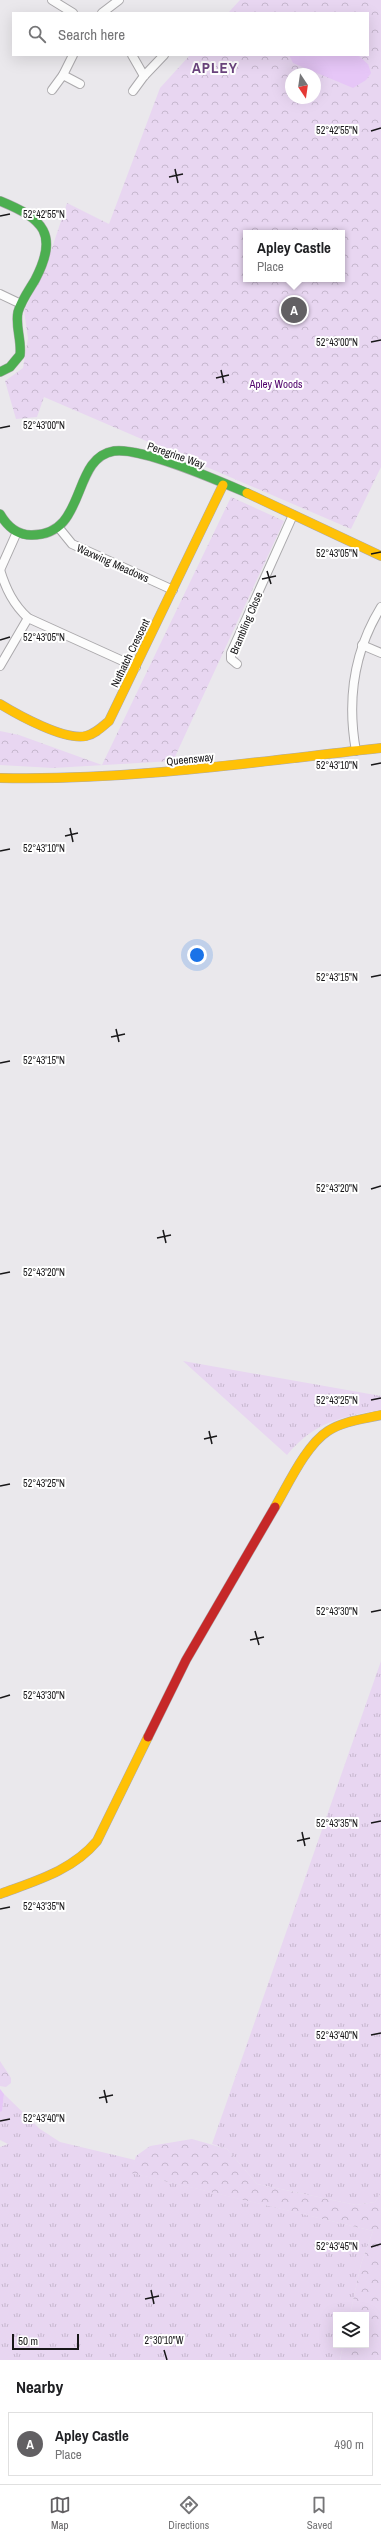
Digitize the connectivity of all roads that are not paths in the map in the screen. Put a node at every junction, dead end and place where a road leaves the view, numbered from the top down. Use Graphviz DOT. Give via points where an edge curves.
graph roads {
  1 [pos="52,0"];
  2 [pos="119,0"];
  3 [pos="71,12"];
  4 [pos="103,12"];
  5 [pos="72,56"];
  6 [pos="133,56"];
  7 [pos="163,56"];
  8 [pos="63,75"];
  9 [pos="144,76"];
  10 [pos="80,84"];
  11 [pos="52,90"];
  12 [pos="133,91"];
  13 [pos="0,201"];
  14 [pos="0,294"];
  15 [pos="21,304"];
  16 [pos="0,372"];
  17 [pos="223,485"];
  18 [pos="0,514"];
  19 [pos="294,515"];
  20 [pos="59,528"];
  21 [pos="17,532"];
  22 [pos="381,556"];
  23 [pos="0,570"];
  24 [pos="173,590"];
  25 [pos="381,608"];
  26 [pos="28,618"];
  27 [pos="362,645"];
  28 [pos="381,653"];
  29 [pos="237,664"];
  30 [pos="0,666"];
  31 [pos="136,667"];
  32 [pos="0,704"];
  33 [pos="381,748"];
  34 [pos="356,751"];
  35 [pos="0,778"];
  36 [pos="381,1415"];
  37 [pos="0,1894"];
  1 -- 3 [label="street"];
  2 -- 4 [label="street"];
  5 -- 8 [label="street"];
  6 -- 9 [label="street"];
  7 -- 9 [label="street"];
  8 -- 10 [label="street"];
  8 -- 11 [label="street"];
  9 -- 12 [label="street"];
  13 -- 15 [label="street" via="36,219 44,229 47,239 47,249"];
  14 -- 15 [label="street"];
  15 -- 16 [label="street" via="17,319 22,342 21,353 11,367"];
  17 -- 19 [label="street, Peregrine Way"];
  17 -- 20 [label="street, Peregrine Way" via="154,458 115,451 105,454 94,463 73,509"];
  17 -- 24 [label="street, Nuthatch Crescent"];
  18 -- 21 [label="street"];
  19 -- 22 [label="street, Peregrine Way"];
  19 -- 29 [label="street, Brambling Close" via="231,653 231,659"];
  20 -- 21 [label="street" via="39,536"];
  20 -- 24 [label="street, Waxwing Meadows" via="72,544"];
  21 -- 23 [label="street"];
  23 -- 26 [label="street" via="15,605"];
  24 -- 31 [label="street, Nuthatch Crescent"];
  25 -- 27 [label="street"];
  26 -- 30 [label="street"];
  26 -- 31 [label="street"];
  27 -- 28 [label="street"];
  27 -- 34 [label="street" via="352,699"];
  31 -- 32 [label="street, Nuthatch Crescent" via="112,718 103,727 85,736 71,736"];
  33 -- 34 [label="street, Queensway"];
  34 -- 35 [label="street, Queensway" via="156,775 96,779"];
  36 -- 37 [label="street" via="346,1422 327,1431 307,1453 186,1660 116,1804 88,1852 64,1870"];
}
